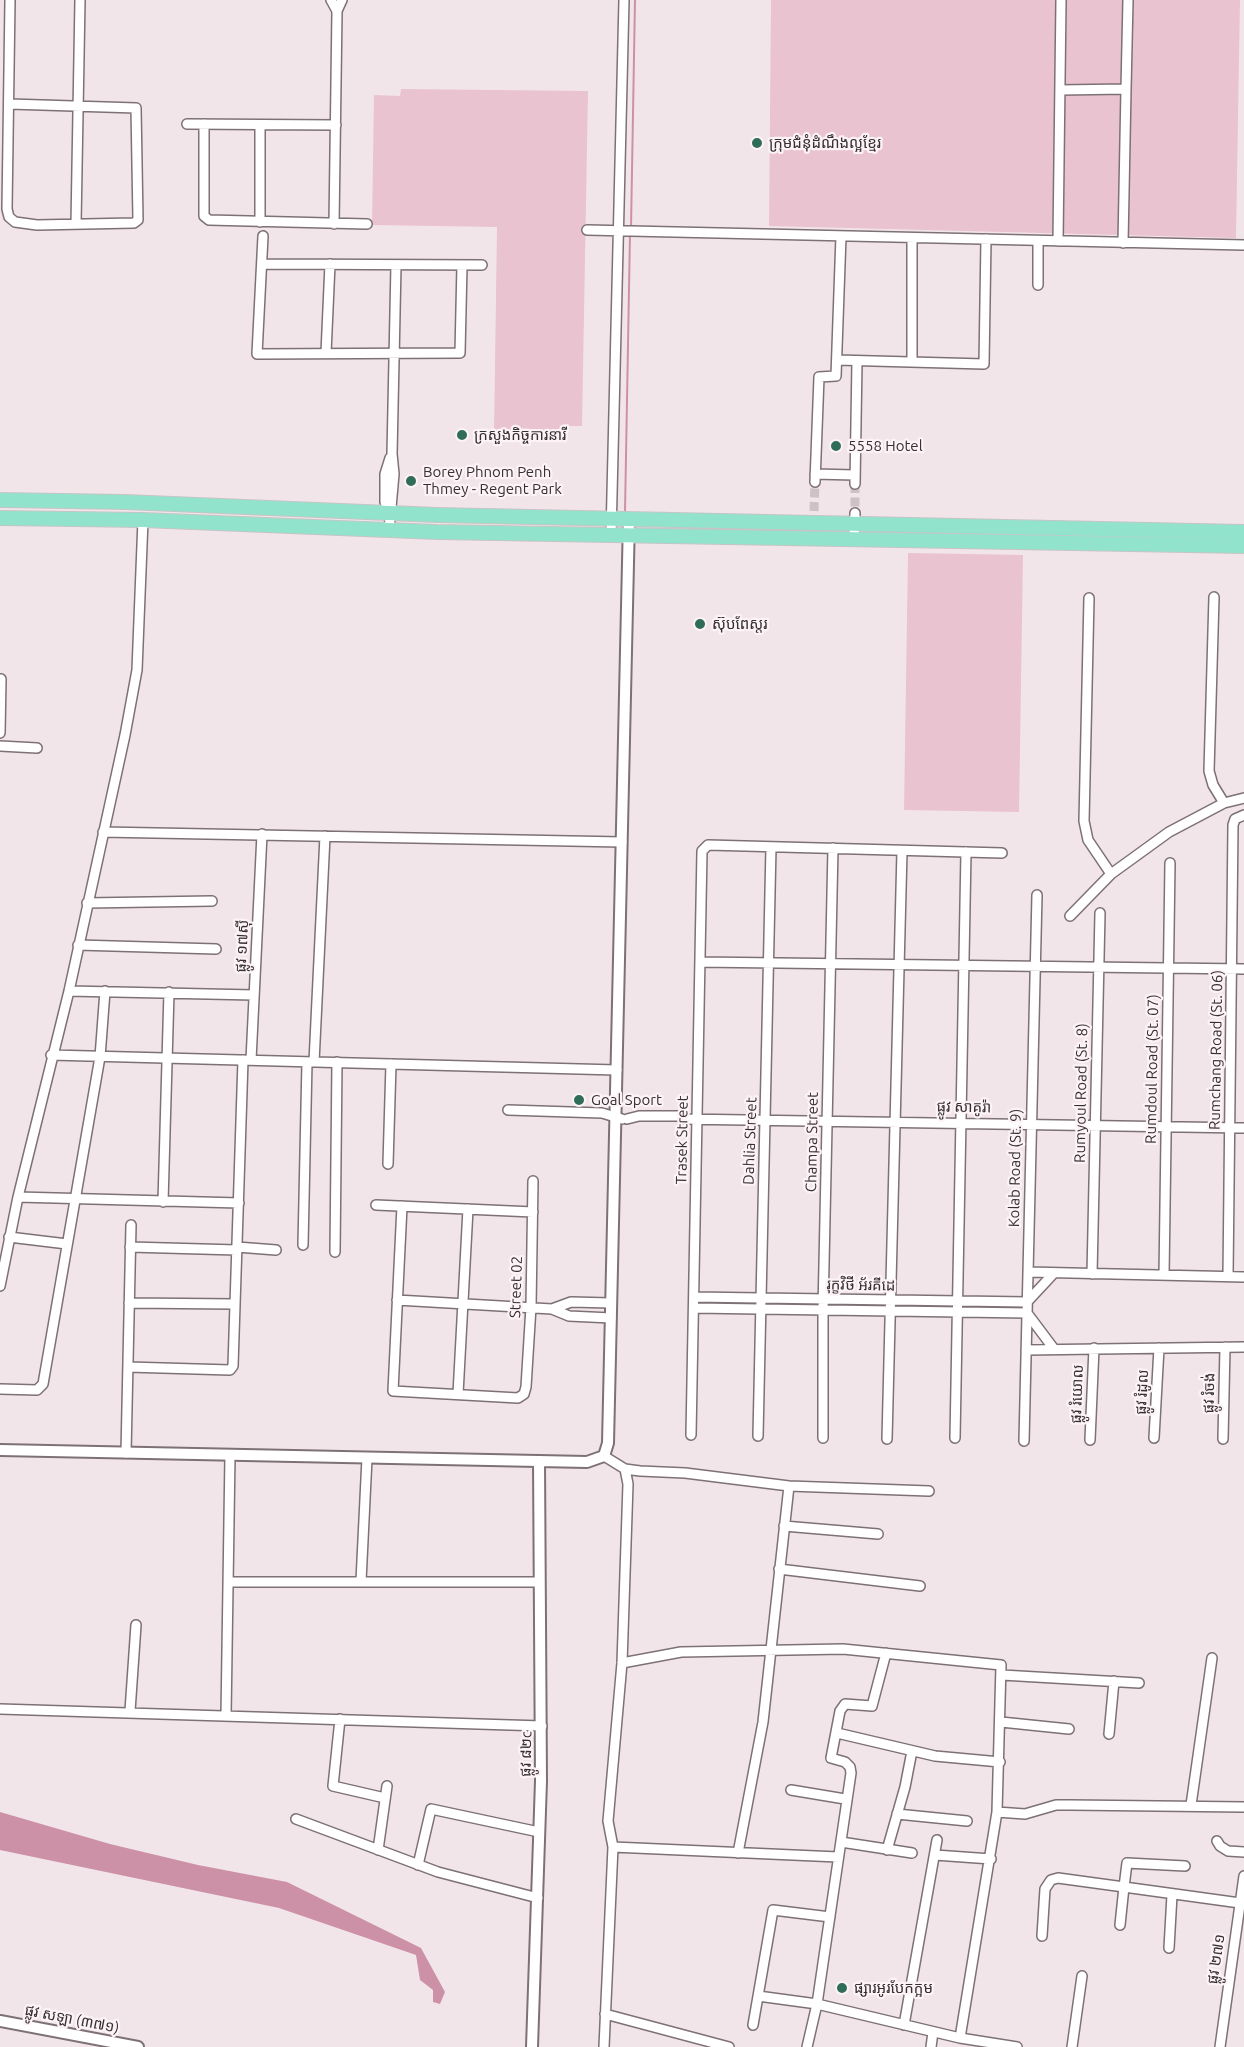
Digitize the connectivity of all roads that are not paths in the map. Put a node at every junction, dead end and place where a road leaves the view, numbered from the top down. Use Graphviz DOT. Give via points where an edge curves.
graph roads {
  1 [pos="10,0"];
  2 [pos="80,0"];
  3 [pos="331,0"];
  4 [pos="342,0"];
  5 [pos="624,0"];
  6 [pos="1061,0"];
  7 [pos="1128,0"];
  8 [pos="337,11"];
  9 [pos="1126,89"];
  10 [pos="1060,90"];
  11 [pos="10,104"];
  12 [pos="78,104"];
  13 [pos="187,124"];
  14 [pos="204,124"];
  15 [pos="260,124"];
  16 [pos="336,124"];
  17 [pos="260,222"];
  18 [pos="76,224"];
  19 [pos="334,224"];
  20 [pos="367,224"];
  21 [pos="587,230"];
  22 [pos="618,231"];
  23 [pos="263,236"];
  24 [pos="841,236"];
  25 [pos="912,238"];
  26 [pos="986,239"];
  27 [pos="1038,241"];
  28 [pos="1058,241"];
  29 [pos="1123,243"];
  30 [pos="1244,245"];
  31 [pos="262,264"];
  32 [pos="330,264"];
  33 [pos="396,265"];
  34 [pos="462,265"];
  35 [pos="482,266"];
  36 [pos="1038,285"];
  37 [pos="326,353"];
  38 [pos="394,353"];
  39 [pos="837,360"];
  40 [pos="857,361"];
  41 [pos="912,362"];
  42 [pos="836,376"];
  43 [pos="857,376"];
  44 [pos="0,500"];
  45 [pos="389,513"];
  46 [pos="0,518"];
  47 [pos="611,518"];
  48 [pos="855,518"];
  49 [pos="629,519"];
  50 [pos="143,520"];
  51 [pos="389,530"];
  52 [pos="1244,532"];
  53 [pos="611,535"];
  54 [pos="629,535"];
  55 [pos="854,539"];
  56 [pos="1244,546"];
  57 [pos="1214,597"];
  58 [pos="1089,598"];
  59 [pos="1,679"];
  60 [pos="0,698"];
  61 [pos="0,733"];
  62 [pos="0,746"];
  63 [pos="37,748"];
  64 [pos="1244,798"];
  65 [pos="1224,803"];
  66 [pos="1244,815"];
  67 [pos="103,832"];
  68 [pos="262,834"];
  69 [pos="325,836"];
  70 [pos="622,842"];
  71 [pos="771,847"];
  72 [pos="833,848"];
  73 [pos="902,850"];
  74 [pos="966,852"];
  75 [pos="1002,853"];
  76 [pos="1170,863"];
  77 [pos="1111,874"];
  78 [pos="1037,895"];
  79 [pos="212,901"];
  80 [pos="87,903"];
  81 [pos="1100,913"];
  82 [pos="1070,915"];
  83 [pos="78,945"];
  84 [pos="216,949"];
  85 [pos="700,962"];
  86 [pos="769,963"];
  87 [pos="830,963"];
  88 [pos="900,964"];
  89 [pos="964,965"];
  90 [pos="1035,966"];
  91 [pos="1099,967"];
  92 [pos="1168,968"];
  93 [pos="1232,968"];
  94 [pos="1244,969"];
  95 [pos="69,991"];
  96 [pos="105,991"];
  97 [pos="169,992"];
  98 [pos="254,995"];
  99 [pos="51,1055"];
  100 [pos="100,1056"];
  101 [pos="166,1058"];
  102 [pos="247,1060"];
  103 [pos="310,1062"];
  104 [pos="337,1062"];
  105 [pos="391,1064"];
  106 [pos="617,1070"];
  107 [pos="508,1110"];
  108 [pos="765,1118"];
  109 [pos="621,1119"];
  110 [pos="683,1119"];
  111 [pos="697,1119"];
  112 [pos="827,1119"];
  113 [pos="894,1120"];
  114 [pos="962,1122"];
  115 [pos="1031,1124"];
  116 [pos="1096,1125"];
  117 [pos="1166,1126"];
  118 [pos="1230,1128"];
  119 [pos="1244,1128"];
  120 [pos="388,1164"];
  121 [pos="533,1181"];
  122 [pos="18,1197"];
  123 [pos="75,1200"];
  124 [pos="163,1202"];
  125 [pos="239,1203"];
  126 [pos="376,1205"];
  127 [pos="402,1206"];
  128 [pos="468,1209"];
  129 [pos="533,1212"];
  130 [pos="131,1225"];
  131 [pos="9,1237"];
  132 [pos="67,1244"];
  133 [pos="303,1245"];
  134 [pos="130,1247"];
  135 [pos="237,1248"];
  136 [pos="276,1250"];
  137 [pos="335,1252"];
  138 [pos="1028,1272"];
  139 [pos="1054,1273"];
  140 [pos="1092,1274"];
  141 [pos="1164,1275"];
  142 [pos="1228,1276"];
  143 [pos="1244,1276"];
  144 [pos="0,1286"];
  145 [pos="694,1298"];
  146 [pos="760,1298"];
  147 [pos="824,1299"];
  148 [pos="397,1300"];
  149 [pos="890,1300"];
  150 [pos="958,1301"];
  151 [pos="1027,1302"];
  152 [pos="129,1303"];
  153 [pos="463,1303"];
  154 [pos="611,1303"];
  155 [pos="235,1304"];
  156 [pos="531,1307"];
  157 [pos="694,1308"];
  158 [pos="552,1309"];
  159 [pos="760,1309"];
  160 [pos="823,1310"];
  161 [pos="890,1311"];
  162 [pos="957,1312"];
  163 [pos="1027,1313"];
  164 [pos="611,1317"];
  165 [pos="1225,1347"];
  166 [pos="1244,1347"];
  167 [pos="1094,1348"];
  168 [pos="1159,1348"];
  169 [pos="1054,1349"];
  170 [pos="1026,1350"];
  171 [pos="128,1367"];
  172 [pos="0,1389"];
  173 [pos="458,1394"];
  174 [pos="691,1435"];
  175 [pos="758,1436"];
  176 [pos="823,1437"];
  177 [pos="887,1438"];
  178 [pos="955,1438"];
  179 [pos="1154,1438"];
  180 [pos="1223,1439"];
  181 [pos="1090,1440"];
  182 [pos="1024,1441"];
  183 [pos="0,1450"];
  184 [pos="126,1453"];
  185 [pos="230,1455"];
  186 [pos="604,1456"];
  187 [pos="367,1458"];
  188 [pos="539,1461"];
  189 [pos="625,1469"];
  190 [pos="789,1486"];
  191 [pos="929,1491"];
  192 [pos="784,1526"];
  193 [pos="878,1534"];
  194 [pos="779,1569"];
  195 [pos="361,1581"];
  196 [pos="229,1582"];
  197 [pos="539,1582"];
  198 [pos="920,1586"];
  199 [pos="136,1625"];
  200 [pos="773,1652"];
  201 [pos="886,1653"];
  202 [pos="1212,1658"];
  203 [pos="622,1663"];
  204 [pos="1002,1675"];
  205 [pos="1114,1682"];
  206 [pos="1139,1683"];
  207 [pos="0,1709"];
  208 [pos="130,1712"];
  209 [pos="226,1716"];
  210 [pos="340,1719"];
  211 [pos="1001,1722"];
  212 [pos="542,1726"];
  213 [pos="1069,1729"];
  214 [pos="837,1733"];
  215 [pos="1109,1734"];
  216 [pos="912,1751"];
  217 [pos="1000,1762"];
  218 [pos="387,1786"];
  219 [pos="791,1790"];
  220 [pos="385,1798"];
  221 [pos="846,1799"];
  222 [pos="1191,1806"];
  223 [pos="1244,1807"];
  224 [pos="997,1812"];
  225 [pos="897,1814"];
  226 [pos="296,1819"];
  227 [pos="968,1821"];
  228 [pos="539,1832"];
  229 [pos="937,1840"];
  230 [pos="1217,1840"];
  231 [pos="841,1842"];
  232 [pos="613,1847"];
  233 [pos="378,1850"];
  234 [pos="887,1850"];
  235 [pos="1244,1852"];
  236 [pos="738,1853"];
  237 [pos="912,1853"];
  238 [pos="935,1855"];
  239 [pos="838,1857"];
  240 [pos="991,1859"];
  241 [pos="418,1865"];
  242 [pos="1185,1866"];
  243 [pos="1244,1876"];
  244 [pos="1124,1887"];
  245 [pos="1172,1895"];
  246 [pos="538,1898"];
  247 [pos="1240,1904"];
  248 [pos="830,1917"];
  249 [pos="1120,1925"];
  250 [pos="1240,1929"];
  251 [pos="1042,1936"];
  252 [pos="1169,1948"];
  253 [pos="1082,1976"];
  254 [pos="758,1996"];
  255 [pos="817,2004"];
  256 [pos="605,2014"];
  257 [pos="0,2021"];
  258 [pos="753,2025"];
  259 [pos="904,2025"];
  260 [pos="933,2032"];
  261 [pos="960,2038"];
  262 [pos="138,2047"];
  263 [pos="532,2047"];
  264 [pos="604,2047"];
  265 [pos="729,2047"];
  266 [pos="807,2047"];
  267 [pos="931,2047"];
  268 [pos="1017,2047"];
  269 [pos="1072,2047"];
  270 [pos="1220,2047"];
  1 -- 11 [label="street"];
  2 -- 12 [label="street"];
  3 -- 8 [label="street"];
  4 -- 8 [label="street"];
  5 -- 22 [label="street"];
  6 -- 10 [label="street"];
  7 -- 9 [label="street"];
  8 -- 16 [label="street"];
  9 -- 10 [label="street"];
  9 -- 29 [label="street"];
  10 -- 28 [label="street"];
  11 -- 12 [label="street"];
  11 -- 18 [label="street" via="9,217 15,222 38,225"];
  12 -- 18 [label="street"];
  12 -- 18 [label="street" via="136,108 138,216 134,223"];
  13 -- 14 [label="street"];
  14 -- 15 [label="street"];
  14 -- 17 [label="street" via="204,216 209,220"];
  15 -- 16 [label="street"];
  15 -- 17 [label="street"];
  16 -- 19 [label="street"];
  17 -- 19 [label="street"];
  19 -- 20 [label="street"];
  21 -- 22 [label="street"];
  22 -- 24 [label="street"];
  22 -- 47 [label="street"];
  23 -- 31 [label="street"];
  24 -- 25 [label="street"];
  24 -- 39 [label="street"];
  25 -- 26 [label="street"];
  25 -- 41 [label="street"];
  26 -- 27 [label="street"];
  26 -- 41 [label="street" via="984,364"];
  27 -- 28 [label="street"];
  27 -- 36 [label="street"];
  28 -- 29 [label="street"];
  29 -- 30 [label="street"];
  31 -- 32 [label="street"];
  31 -- 37 [label="street" via="257,354"];
  32 -- 33 [label="street"];
  32 -- 37 [label="street"];
  33 -- 34 [label="street"];
  33 -- 38 [label="street"];
  34 -- 35 [label="street"];
  34 -- 38 [label="street" via="460,353"];
  37 -- 38 [label="street"];
  38 -- 45 [label="street" via="394,474"];
  39 -- 40 [label="street"];
  39 -- 42 [label="street"];
  40 -- 41 [label="street"];
  40 -- 43 [label="street"];
  42 -- 43 [label="street"];
  42 -- 43 [label="street" via="819,377 815,478 855,480"];
  44 -- 45 [label="main road"];
  45 -- 47 [label="main road"];
  45 -- 51 [label="street"];
  46 -- 50 [label="main road"];
  47 -- 49 [label="main road"];
  47 -- 53 [label="street"];
  48 -- 49 [label="main road"];
  48 -- 52 [label="main road"];
  48 -- 55 [label="street"];
  49 -- 54 [label="street"];
  50 -- 51 [label="main road"];
  50 -- 67 [label="street" via="137,670"];
  51 -- 53 [label="main road"];
  53 -- 54 [label="main road"];
  54 -- 55 [label="main road"];
  54 -- 70 [label="street"];
  55 -- 56 [label="main road"];
  57 -- 65 [label="street" via="1209,771"];
  58 -- 77 [label="street" via="1083,821 1088,840"];
  59 -- 60 [label="street"];
  60 -- 61 [label="street"];
  62 -- 63 [label="street"];
  64 -- 65 [label="street"];
  65 -- 77 [label="street" via="1169,832"];
  66 -- 93 [label="street, Rumchang Road (St. 06)" via="1235,819 1233,825"];
  67 -- 68 [label="street"];
  67 -- 80 [label="street"];
  68 -- 69 [label="street"];
  68 -- 98 [label="street, ផ្លូវ ១៧ស៊ី"];
  69 -- 70 [label="street"];
  69 -- 103 [label="street"];
  70 -- 106 [label="street"];
  71 -- 72 [label="street"];
  71 -- 85 [label="street, Trasek Street" via="708,845 702,851"];
  71 -- 86 [label="street, Dahlia Street"];
  72 -- 73 [label="street"];
  72 -- 87 [label="street, Champa Street"];
  73 -- 74 [label="street"];
  73 -- 88 [label="street"];
  74 -- 75 [label="street"];
  74 -- 89 [label="street"];
  76 -- 92 [label="street, Rumdoul Road (St. 07)"];
  77 -- 82 [label="street"];
  78 -- 90 [label="street, Kolab Road (St. 9)"];
  79 -- 80 [label="street"];
  80 -- 83 [label="street"];
  81 -- 91 [label="street, Rumyoul Road (St. 8)"];
  83 -- 84 [label="street"];
  83 -- 95 [label="street"];
  85 -- 86 [label="street"];
  85 -- 111 [label="street, Trasek Street"];
  86 -- 87 [label="street"];
  86 -- 108 [label="street, Dahlia Street"];
  87 -- 88 [label="street"];
  87 -- 112 [label="street, Champa Street"];
  88 -- 89 [label="street"];
  88 -- 113 [label="street"];
  89 -- 90 [label="street"];
  89 -- 114 [label="street"];
  90 -- 91 [label="street"];
  90 -- 115 [label="street, Kolab Road (St. 9)"];
  91 -- 92 [label="street"];
  91 -- 116 [label="street, Rumyoul Road (St. 8)"];
  92 -- 93 [label="street"];
  92 -- 117 [label="street, Rumdoul Road (St. 07)"];
  93 -- 94 [label="street"];
  93 -- 118 [label="street, Rumchang Road (St. 06)"];
  95 -- 96 [label="street"];
  95 -- 99 [label="street"];
  96 -- 97 [label="street"];
  96 -- 100 [label="street"];
  97 -- 98 [label="street"];
  97 -- 101 [label="street"];
  98 -- 102 [label="street, ផ្លូវ ១៧ស៊ី"];
  99 -- 100 [label="street"];
  99 -- 122 [label="street"];
  100 -- 101 [label="street"];
  100 -- 123 [label="street"];
  101 -- 102 [label="street"];
  101 -- 124 [label="street"];
  102 -- 103 [label="street"];
  102 -- 125 [label="street, ផ្លូវ ១៧ស៊ី"];
  103 -- 104 [label="street"];
  103 -- 133 [label="street"];
  104 -- 105 [label="street"];
  104 -- 137 [label="street"];
  105 -- 106 [label="street"];
  105 -- 120 [label="street"];
  106 -- 109 [label="street"];
  107 -- 109 [label="street, ផ្លូវ សាគូរ៉ា" via="602,1113"];
  108 -- 111 [label="street, ផ្លូវ សាគូរ៉ា"];
  108 -- 112 [label="street, ផ្លូវ សាគូរ៉ា"];
  108 -- 146 [label="street, Dahlia Street"];
  109 -- 110 [label="street, ផ្លូវ សាគូរ៉ា"];
  109 -- 110 [label="street, ផ្លូវ សាគូរ៉ា"];
  109 -- 154 [label="street"];
  110 -- 111 [label="street, ផ្លូវ សាគូរ៉ា"];
  111 -- 145 [label="street, Trasek Street"];
  112 -- 113 [label="street, ផ្លូវ សាគូរ៉ា"];
  112 -- 147 [label="street, Champa Street"];
  113 -- 114 [label="street, ផ្លូវ សាគូរ៉ា"];
  113 -- 149 [label="street"];
  114 -- 115 [label="street, ផ្លូវ សាគូរ៉ា"];
  114 -- 150 [label="street"];
  115 -- 116 [label="street, ផ្លូវ សាគូរ៉ា"];
  115 -- 138 [label="street, Kolab Road (St. 9)"];
  116 -- 117 [label="street, ផ្លូវ សាគូរ៉ា"];
  116 -- 140 [label="street, Rumyoul Road (St. 8)"];
  117 -- 118 [label="street, ផ្លូវ សាគូរ៉ា"];
  117 -- 141 [label="street, Rumdoul Road (St. 07)"];
  118 -- 119 [label="street, ផ្លូវ សាគូរ៉ា"];
  118 -- 142 [label="street, Rumchang Road (St. 06)"];
  121 -- 129 [label="street, Street 02"];
  122 -- 123 [label="street"];
  122 -- 131 [label="street"];
  123 -- 124 [label="street"];
  123 -- 132 [label="street"];
  124 -- 125 [label="street"];
  125 -- 135 [label="street, ផ្លូវ ១៧ស៊ី"];
  126 -- 127 [label="street"];
  127 -- 128 [label="street"];
  127 -- 148 [label="street"];
  128 -- 129 [label="street"];
  128 -- 153 [label="street"];
  129 -- 156 [label="street, Street 02"];
  130 -- 134 [label="street"];
  131 -- 132 [label="street"];
  131 -- 144 [label="street"];
  132 -- 172 [label="street" via="41,1388"];
  134 -- 135 [label="street"];
  134 -- 152 [label="street"];
  135 -- 136 [label="street"];
  135 -- 155 [label="street, ផ្លូវ ១៧ស៊ី"];
  138 -- 139 [label="street"];
  138 -- 151 [label="street, Kolab Road (St. 9)"];
  139 -- 140 [label="street"];
  139 -- 151 [label="street"];
  140 -- 141 [label="street"];
  141 -- 142 [label="street"];
  142 -- 143 [label="street"];
  145 -- 146 [label="street, រុក្ខវិថី អ័រគីដេ"];
  145 -- 157 [label="street, Trasek Street"];
  146 -- 147 [label="street, រុក្ខវិថី អ័រគីដេ"];
  146 -- 159 [label="street, Dahlia Street"];
  147 -- 149 [label="street, រុក្ខវិថី អ័រគីដេ"];
  147 -- 160 [label="street, Champa Street"];
  148 -- 153 [label="street"];
  148 -- 173 [label="street" via="393,1391"];
  149 -- 150 [label="street, រុក្ខវិថី អ័រគីដេ"];
  149 -- 161 [label="street"];
  150 -- 151 [label="street, រុក្ខវិថី អ័រគីដេ"];
  150 -- 162 [label="street"];
  151 -- 163 [label="street, Kolab Road (St. 9)"];
  152 -- 155 [label="street"];
  152 -- 171 [label="street"];
  153 -- 156 [label="street"];
  153 -- 173 [label="street"];
  154 -- 158 [label="street" via="571,1302"];
  154 -- 164 [label="street"];
  155 -- 171 [label="street, ផ្លូវ ១៧ស៊ី" via="230,1370"];
  156 -- 158 [label="street"];
  156 -- 173 [label="street, Street 02" via="524,1394 518,1398"];
  157 -- 159 [label="street, រុក្ខវិថី អ័រគីដេ"];
  157 -- 174 [label="street, Trasek Street"];
  158 -- 164 [label="street" via="570,1317"];
  159 -- 160 [label="street, រុក្ខវិថី អ័រគីដេ"];
  159 -- 175 [label="street, Dahlia Street"];
  160 -- 161 [label="street, រុក្ខវិថី អ័រគីដេ"];
  160 -- 176 [label="street, Champa Street"];
  161 -- 162 [label="street, រុក្ខវិថី អ័រគីដេ"];
  161 -- 177 [label="street"];
  162 -- 163 [label="street, រុក្ខវិថី អ័រគីដេ"];
  162 -- 178 [label="street"];
  163 -- 169 [label="street"];
  163 -- 170 [label="street, Kolab Road (St. 9)"];
  164 -- 186 [label="street" via="608,1443"];
  165 -- 166 [label="street"];
  165 -- 168 [label="street"];
  165 -- 180 [label="street, ផ្លូវ រំចង់"];
  167 -- 168 [label="street"];
  167 -- 169 [label="street"];
  167 -- 181 [label="street, ផ្លូវ រំយោល"];
  168 -- 179 [label="street, ផ្លូវ រំដូល"];
  169 -- 170 [label="street"];
  170 -- 182 [label="street, Kolab Road (St. 9)"];
  171 -- 184 [label="street"];
  183 -- 184 [label="street"];
  184 -- 185 [label="street"];
  185 -- 187 [label="street"];
  185 -- 196 [label="street"];
  186 -- 188 [label="street" via="587,1462"];
  186 -- 189 [label="street"];
  187 -- 188 [label="street"];
  187 -- 195 [label="street"];
  188 -- 197 [label="street, ផ្លូវ ៨២c"];
  189 -- 190 [label="street"];
  189 -- 203 [label="street" via="628,1484"];
  190 -- 191 [label="street"];
  190 -- 192 [label="street"];
  192 -- 193 [label="street"];
  192 -- 194 [label="street"];
  194 -- 198 [label="street"];
  194 -- 200 [label="street"];
  195 -- 196 [label="street"];
  195 -- 197 [label="street"];
  196 -- 209 [label="street"];
  197 -- 212 [label="street, ផ្លូវ ៨២c"];
  199 -- 208 [label="street"];
  200 -- 201 [label="street" via="843,1649"];
  200 -- 203 [label="street" via="681,1652"];
  200 -- 236 [label="street"];
  201 -- 204 [label="street" via="998,1664"];
  201 -- 214 [label="street" via="872,1706 841,1706"];
  202 -- 222 [label="street"];
  203 -- 232 [label="street" via="608,1821"];
  204 -- 205 [label="street"];
  204 -- 211 [label="street"];
  205 -- 206 [label="street"];
  205 -- 215 [label="street"];
  207 -- 208 [label="street"];
  208 -- 209 [label="street"];
  209 -- 210 [label="street"];
  210 -- 212 [label="street"];
  210 -- 220 [label="street" via="333,1786"];
  211 -- 213 [label="street"];
  211 -- 217 [label="street"];
  212 -- 228 [label="street, ផ្លូវ ៨២c"];
  214 -- 216 [label="street"];
  214 -- 221 [label="street" via="831,1758 850,1767"];
  216 -- 217 [label="street" via="958,1760"];
  216 -- 225 [label="street"];
  217 -- 224 [label="street"];
  218 -- 220 [label="street"];
  219 -- 221 [label="street"];
  220 -- 233 [label="street"];
  221 -- 231 [label="street"];
  222 -- 223 [label="street"];
  222 -- 224 [label="street" via="1071,1804 1025,1814"];
  224 -- 240 [label="street"];
  225 -- 227 [label="street"];
  225 -- 234 [label="street"];
  226 -- 233 [label="street"];
  228 -- 241 [label="street" via="431,1809"];
  228 -- 246 [label="street, ផ្លូវ ៨២c"];
  229 -- 238 [label="street"];
  230 -- 235 [label="street" via="1228,1851"];
  231 -- 234 [label="street"];
  231 -- 239 [label="street"];
  232 -- 236 [label="street"];
  232 -- 256 [label="street"];
  233 -- 241 [label="street"];
  234 -- 237 [label="street"];
  236 -- 239 [label="street"];
  238 -- 240 [label="street"];
  238 -- 259 [label="street"];
  239 -- 248 [label="street"];
  240 -- 261 [label="street"];
  241 -- 246 [label="street"];
  242 -- 244 [label="street" via="1127,1863"];
  243 -- 247 [label="street, ផ្លូវ ២៧១"];
  244 -- 245 [label="street"];
  244 -- 249 [label="street"];
  244 -- 251 [label="street" via="1051,1880 1046,1889"];
  245 -- 247 [label="street"];
  245 -- 252 [label="street"];
  246 -- 263 [label="street, ផ្លូវ ៨២c"];
  247 -- 250 [label="street, ផ្លូវ ២៧១"];
  248 -- 254 [label="street" via="773,1910"];
  248 -- 255 [label="street"];
  250 -- 270 [label="street, ផ្លូវ ២៧១"];
  253 -- 269 [label="street"];
  254 -- 255 [label="street"];
  254 -- 258 [label="street"];
  255 -- 259 [label="street"];
  255 -- 266 [label="street"];
  256 -- 264 [label="street"];
  256 -- 265 [label="street"];
  257 -- 262 [label="street, ផ្លូវ សឡា (៣៧១)"];
  259 -- 260 [label="street"];
  260 -- 261 [label="street"];
  260 -- 267 [label="street"];
  261 -- 268 [label="street"];
}
